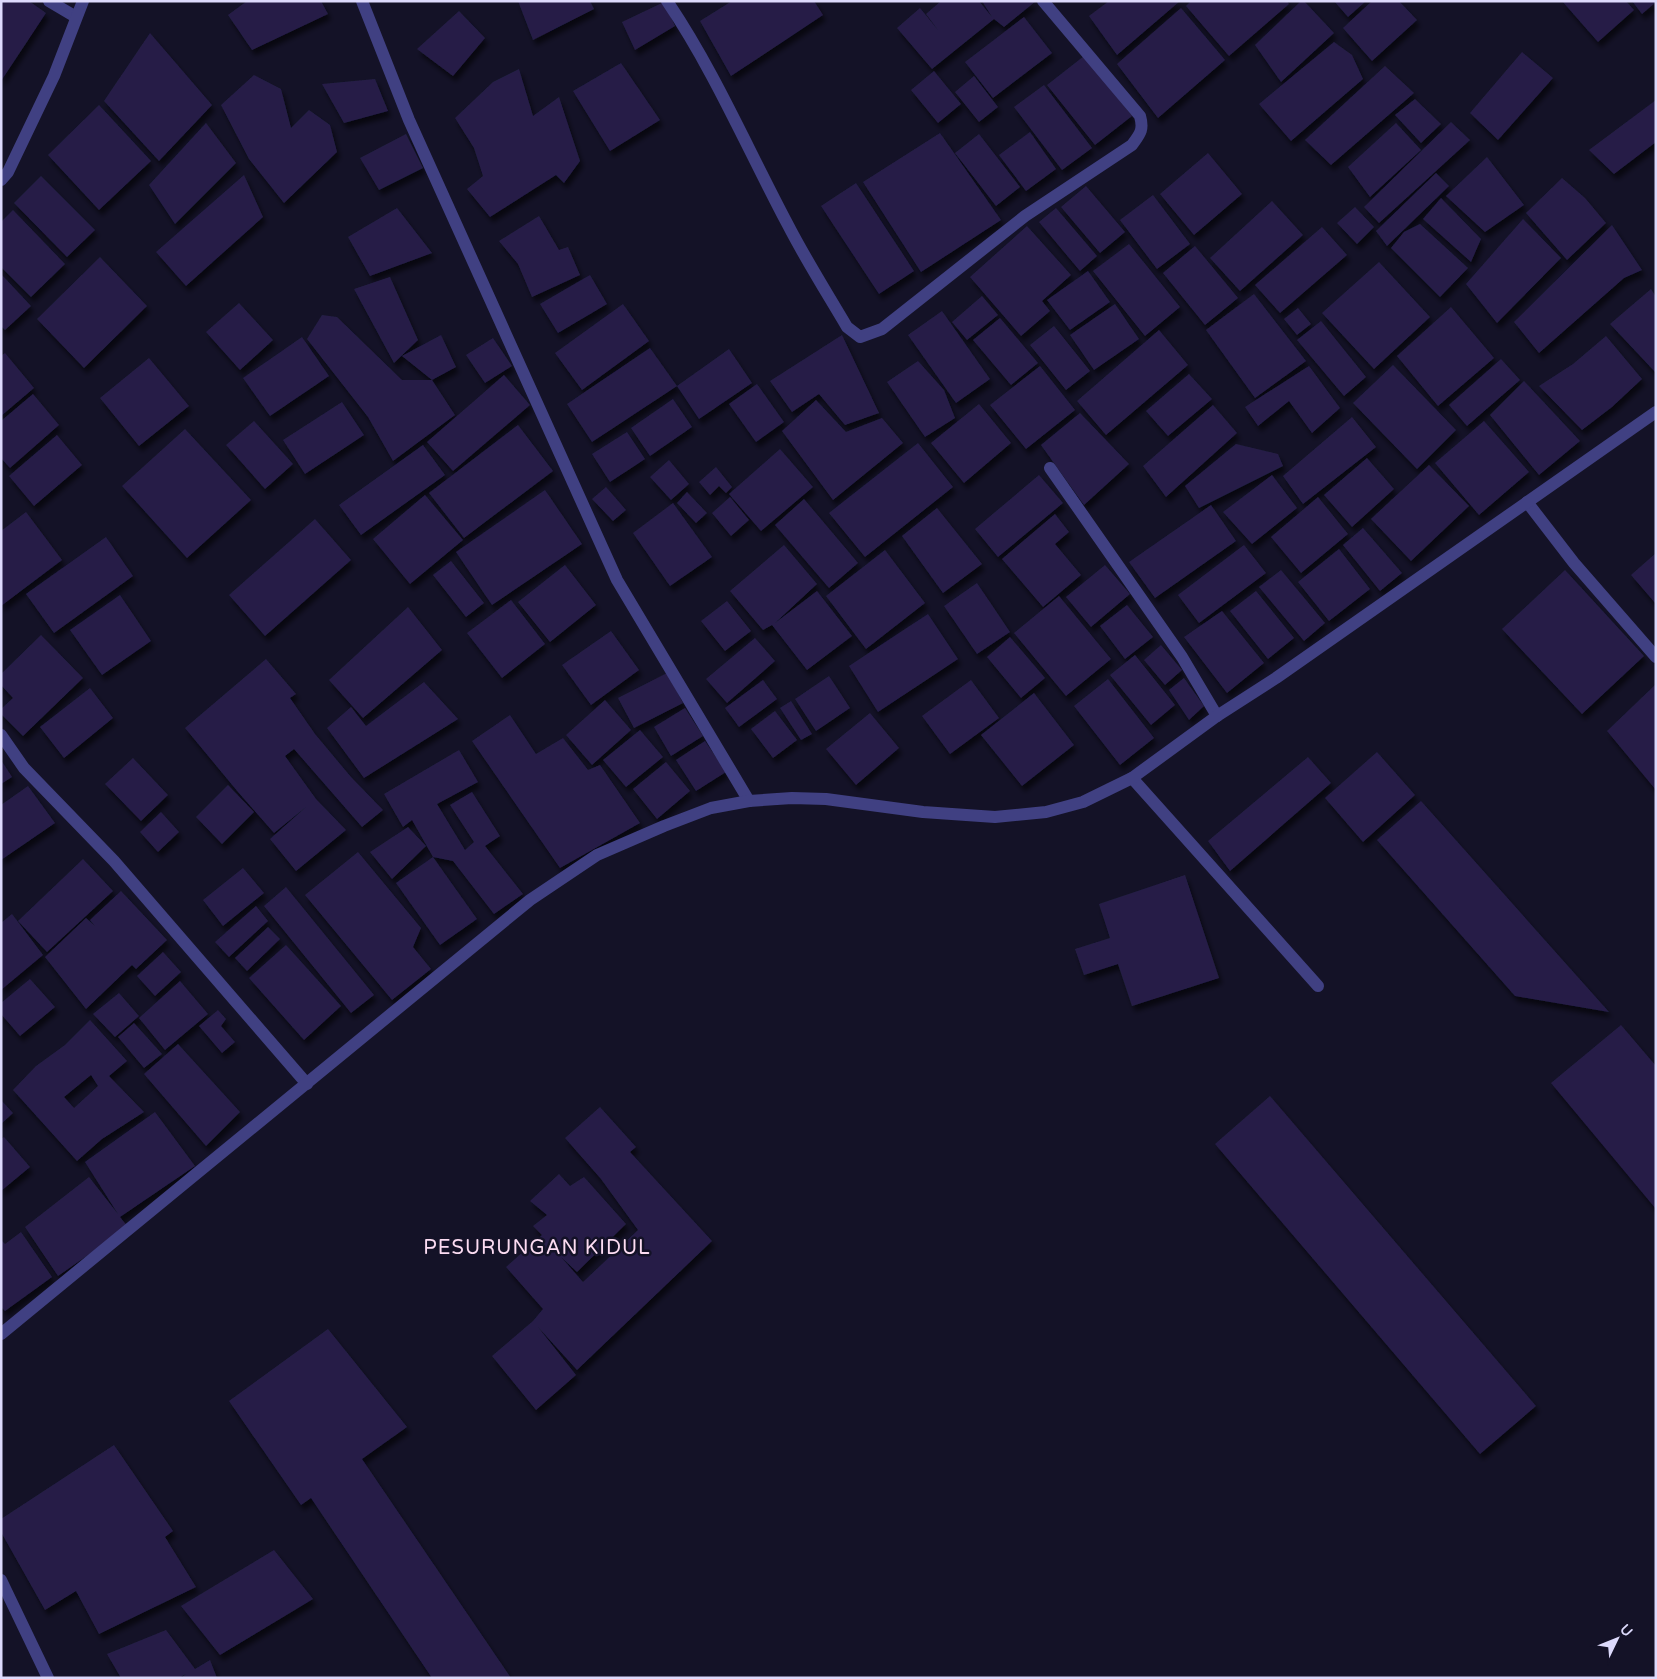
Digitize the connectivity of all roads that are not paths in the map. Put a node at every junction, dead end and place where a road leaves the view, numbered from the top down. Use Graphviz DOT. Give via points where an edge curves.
graph roads {
  1 [pos="49,1"];
  2 [pos="83,1"];
  3 [pos="362,1"];
  4 [pos="667,1"];
  5 [pos="1043,1"];
  6 [pos="76,17"];
  7 [pos="1,180"];
  8 [pos="1656,412"];
  9 [pos="1050,468"];
  10 [pos="1528,502"];
  11 [pos="1656,657"];
  12 [pos="1217,716"];
  13 [pos="1,735"];
  14 [pos="1132,778"];
  15 [pos="749,800"];
  16 [pos="1318,986"];
  17 [pos="306,1084"];
  18 [pos="1,1334"];
  19 [pos="1,1580"];
  20 [pos="48,1678"];
  1 -- 6 [label="street"];
  2 -- 6 [label="street"];
  3 -- 15 [label="street" via="409,120 617,580"];
  4 -- 5 [label="street" via="729,108 788,226 846,327 860,337 882,329 1025,216 1132,144 1140,135 1143,126 1140,116"];
  6 -- 7 [label="street" via="54,76 8,172"];
  8 -- 10 [label="street"];
  9 -- 12 [label="street" via="1182,657"];
  10 -- 11 [label="street"];
  10 -- 12 [label="street"];
  12 -- 14 [label="street"];
  13 -- 17 [label="street" via="24,768 114,861"];
  14 -- 15 [label="street" via="1083,802 1046,812 995,817 923,812 826,799"];
  14 -- 16 [label="street"];
  15 -- 17 [label="street" via="711,808 598,855 530,900"];
  17 -- 18 [label="street"];
  19 -- 20 [label="street"];
}
